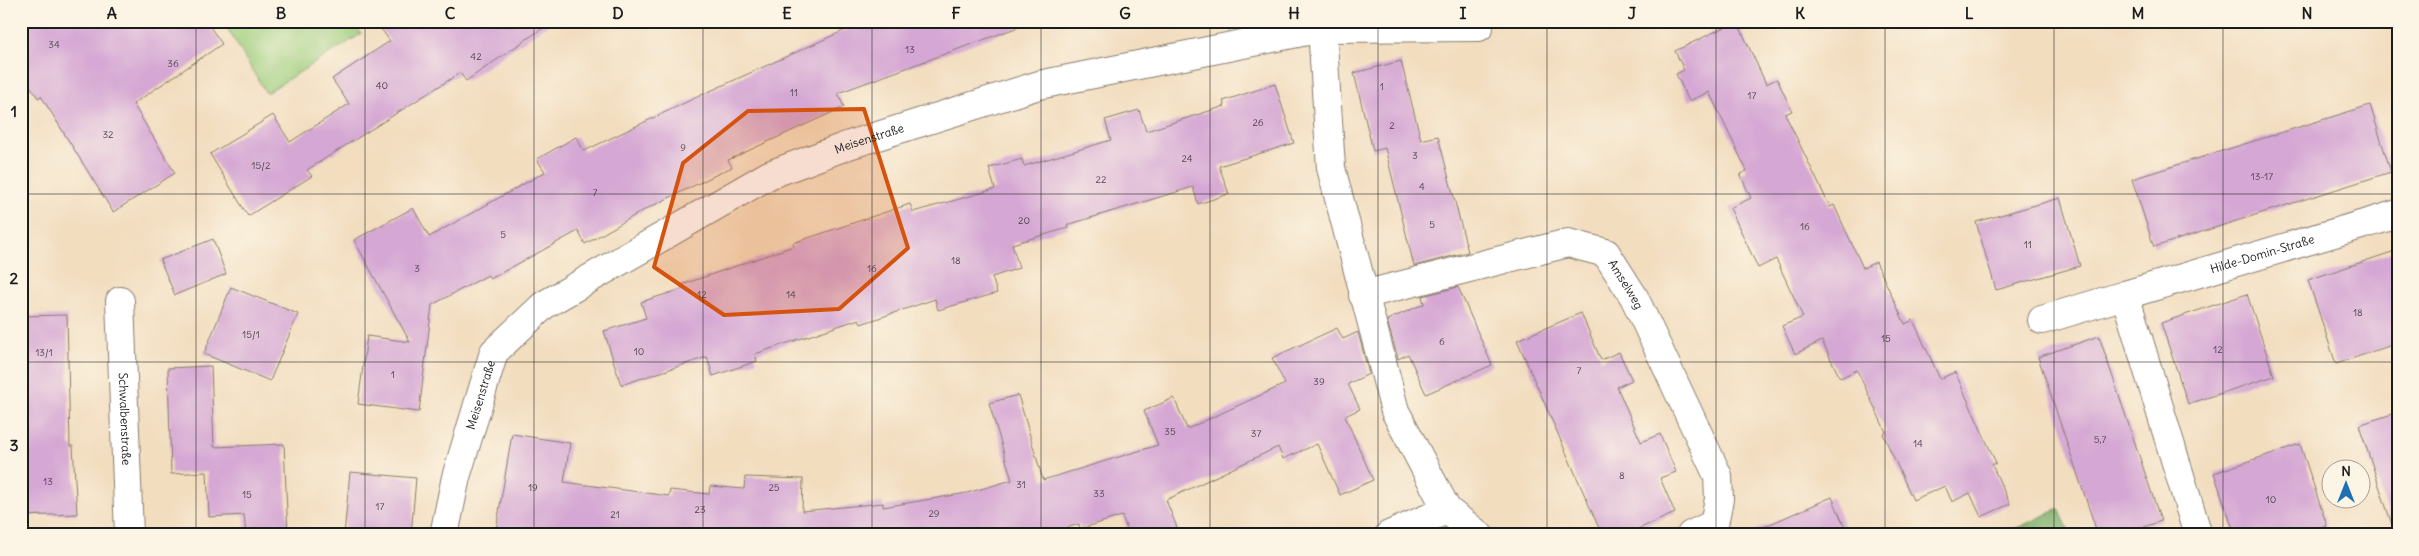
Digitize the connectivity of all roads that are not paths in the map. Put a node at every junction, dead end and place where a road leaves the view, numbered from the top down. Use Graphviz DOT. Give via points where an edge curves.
graph roads {
  1 [pos="1479,27"];
  2 [pos="1322,28"];
  3 [pos="2398,214"];
  4 [pos="1363,295"];
  5 [pos="2125,295"];
  6 [pos="120,301"];
  7 [pos="2042,320"];
  8 [pos="1447,510"];
  9 [pos="129,535"];
  10 [pos="444,535"];
  11 [pos="1389,535"];
  12 [pos="1480,535"];
  13 [pos="1691,535"];
  14 [pos="2198,535"];
  1 -- 2 [label="street, Meisenstraße"];
  2 -- 4 [label="street" via="1331,168"];
  2 -- 10 [label="street, Meisenstraße" via="1039,84 849,145 769,175 606,268 544,305 494,352 456,477"];
  3 -- 5 [label="street, Hilde-Domin-Straße"];
  4 -- 8 [label="street" via="1395,411"];
  4 -- 13 [label="street, Amselweg" via="1568,243 1606,253 1634,297 1718,476 1720,499 1714,524"];
  5 -- 7 [label="street, Hilde-Domin-Straße"];
  5 -- 14 [label="street"];
  6 -- 9 [label="street, Schwalbenstraße"];
  8 -- 11 [label="street"];
  8 -- 12 [label="street"];
}
